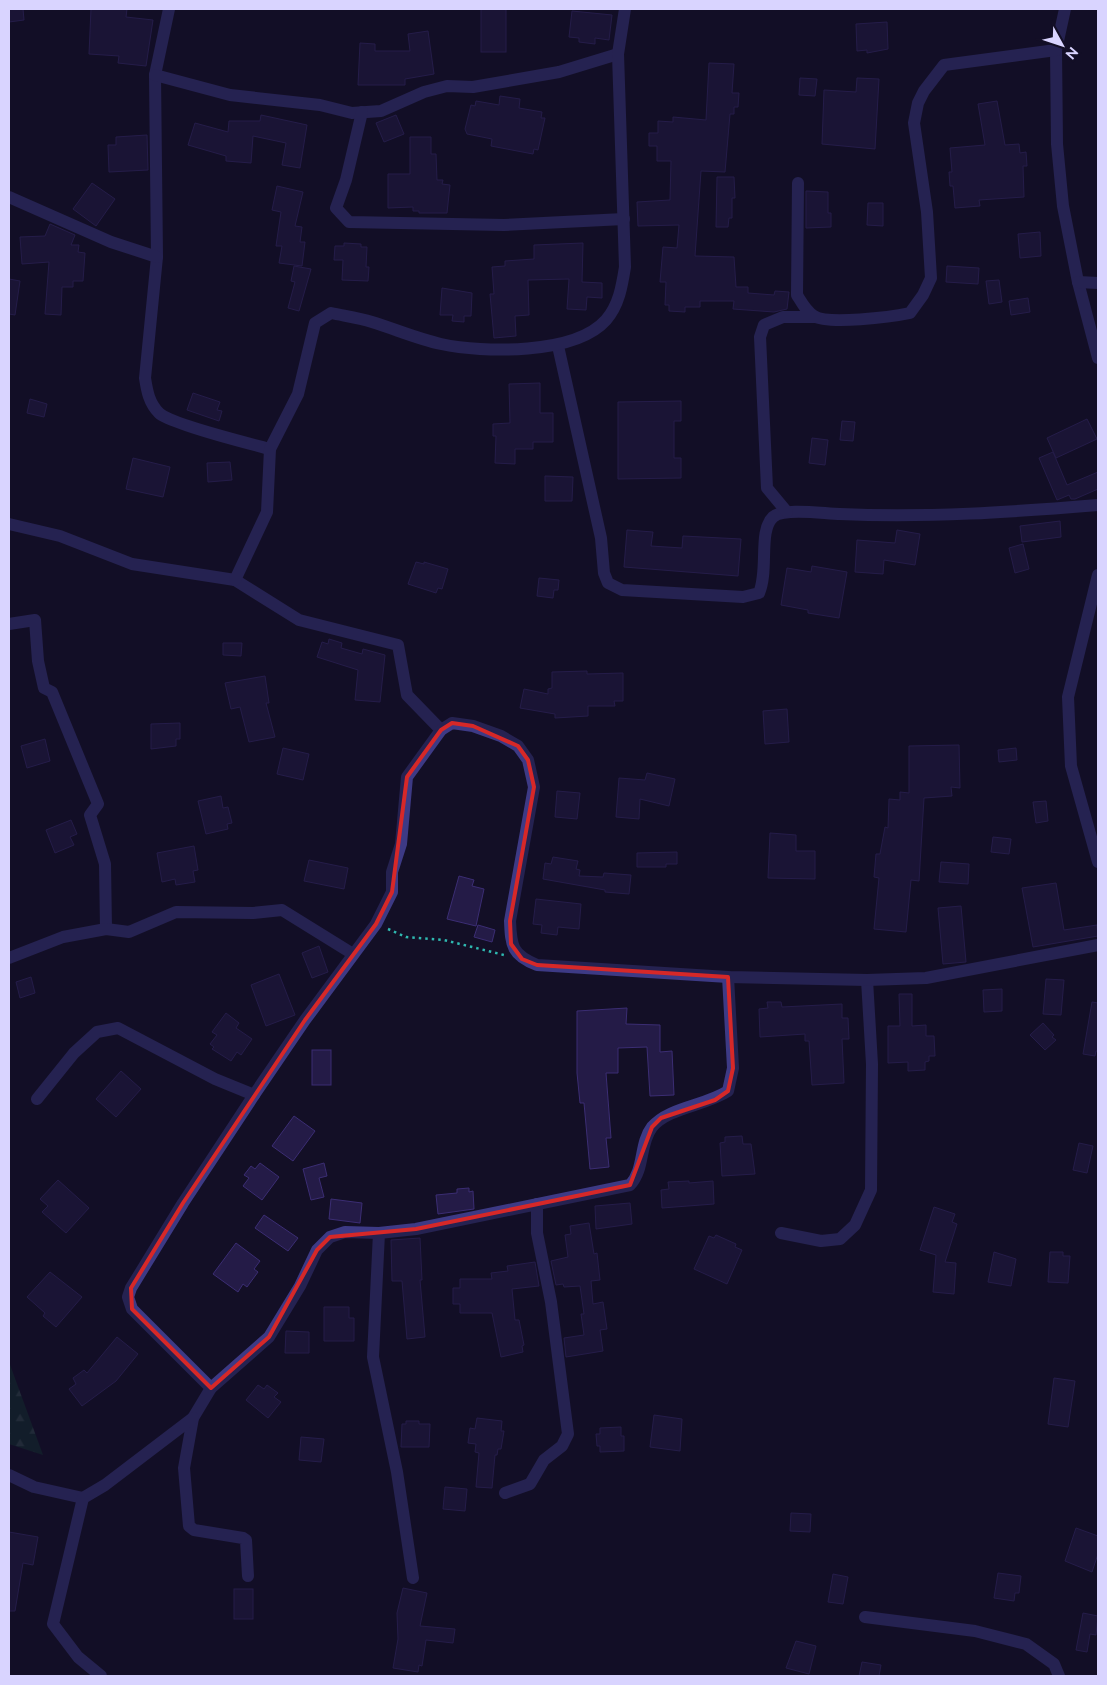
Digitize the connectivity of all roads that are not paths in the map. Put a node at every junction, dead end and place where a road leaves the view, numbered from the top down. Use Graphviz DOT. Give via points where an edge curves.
graph roads {
  1 [pos="168,9"];
  2 [pos="625,9"];
  3 [pos="1065,9"];
  4 [pos="1056,50"];
  5 [pos="618,54"];
  6 [pos="155,75"];
  7 [pos="362,112"];
  8 [pos="798,183"];
  9 [pos="9,197"];
  10 [pos="624,219"];
  11 [pos="156,257"];
  12 [pos="1078,282"];
  13 [pos="1098,283"];
  14 [pos="815,316"];
  15 [pos="558,346"];
  16 [pos="1098,358"];
  17 [pos="270,450"];
  18 [pos="1098,505"];
  19 [pos="787,512"];
  20 [pos="9,524"];
  21 [pos="1098,574"];
  22 [pos="235,580"];
  23 [pos="9,624"];
  24 [pos="441,730"];
  25 [pos="1098,862"];
  26 [pos="106,929"];
  27 [pos="1098,945"];
  28 [pos="353,954"];
  29 [pos="9,958"];
  30 [pos="728,977"];
  31 [pos="867,980"];
  32 [pos="254,1095"];
  33 [pos="37,1099"];
  34 [pos="537,1204"];
  35 [pos="379,1233"];
  36 [pos="781,1233"];
  37 [pos="211,1388"];
  38 [pos="193,1418"];
  39 [pos="9,1475"];
  40 [pos="505,1493"];
  41 [pos="83,1498"];
  42 [pos="248,1576"];
  43 [pos="413,1578"];
  44 [pos="864,1617"];
  45 [pos="102,1676"];
  46 [pos="1059,1676"];
  1 -- 6 [label="street"];
  2 -- 5 [label="street"];
  3 -- 4 [label="street"];
  4 -- 12 [label="street" via="1057,144 1063,206"];
  4 -- 14 [label="street" via="944,65 932,78 918,103 914,123 927,212 931,278 923,295 910,313 826,320"];
  5 -- 7 [label="street" via="559,72 473,87 446,86 381,111"];
  5 -- 10 [label="street"];
  6 -- 7 [label="street" via="230,95"];
  6 -- 11 [label="street"];
  7 -- 10 [label="street" via="336,208 348,222 504,225"];
  8 -- 14 [label="street" via="797,295 805,309"];
  9 -- 11 [label="street" via="111,242"];
  10 -- 15 [label="street" via="625,267 621,291 613,310 595,329"];
  11 -- 17 [label="street" via="145,378 147,396 160,414"];
  12 -- 13 [label="street"];
  12 -- 16 [label="street"];
  14 -- 19 [label="street" via="783,317 764,325 760,337 767,488"];
  15 -- 17 [label="street" via="494,350 468,348 441,344 331,313 315,323 298,394"];
  15 -- 19 [label="street" via="608,583 622,590 743,597 759,593 765,581 766,526 774,515"];
  17 -- 22 [label="street" via="267,512"];
  18 -- 19 [label="street" via="936,514"];
  20 -- 22 [label="street" via="60,536 132,564"];
  21 -- 25 [label="street" via="1068,697 1071,766"];
  22 -- 24 [label="street" via="299,620 398,645 407,695"];
  23 -- 26 [label="street" via="35,620 44,688 52,692 98,804 90,815 105,864"];
  24 -- 28 [label="street" via="407,777 401,844 392,872 392,892 376,924"];
  24 -- 30 [label="street" via="452,724 473,726 518,746 528,760 534,786 510,921 511,944 522,959 536,965"];
  26 -- 28 [label="street" via="129,932 176,912 282,910"];
  26 -- 29 [label="street" via="63,937"];
  27 -- 31 [label="street" via="926,978"];
  28 -- 32 [label="street"];
  30 -- 31 [label="street"];
  30 -- 34 [label="street" via="733,1068 728,1091 714,1100 661,1118 648,1133 638,1173 630,1185"];
  31 -- 36 [label="street" via="872,1064 871,1190 854,1225 840,1239 821,1241"];
  32 -- 33 [label="street" via="215,1079 118,1028 97,1032 74,1053"];
  32 -- 37 [label="street" via="183,1203 130,1288 128,1297 132,1309"];
  34 -- 35 [label="street" via="416,1229"];
  34 -- 40 [label="street" via="537,1233 551,1302 568,1434 562,1446 544,1460 530,1484"];
  35 -- 37 [label="street" via="345,1232 330,1236 317,1250 300,1286 269,1337"];
  35 -- 43 [label="street" via="372,1357 397,1472"];
  37 -- 38 [label="street"];
  38 -- 41 [label="street"];
  38 -- 42 [label="street" via="184,1468 189,1526 194,1530 246,1540"];
  39 -- 41 [label="street" via="34,1487"];
  41 -- 45 [label="street" via="53,1624 78,1657"];
  44 -- 46 [label="street" via="975,1631 1026,1644 1054,1664"];
}
